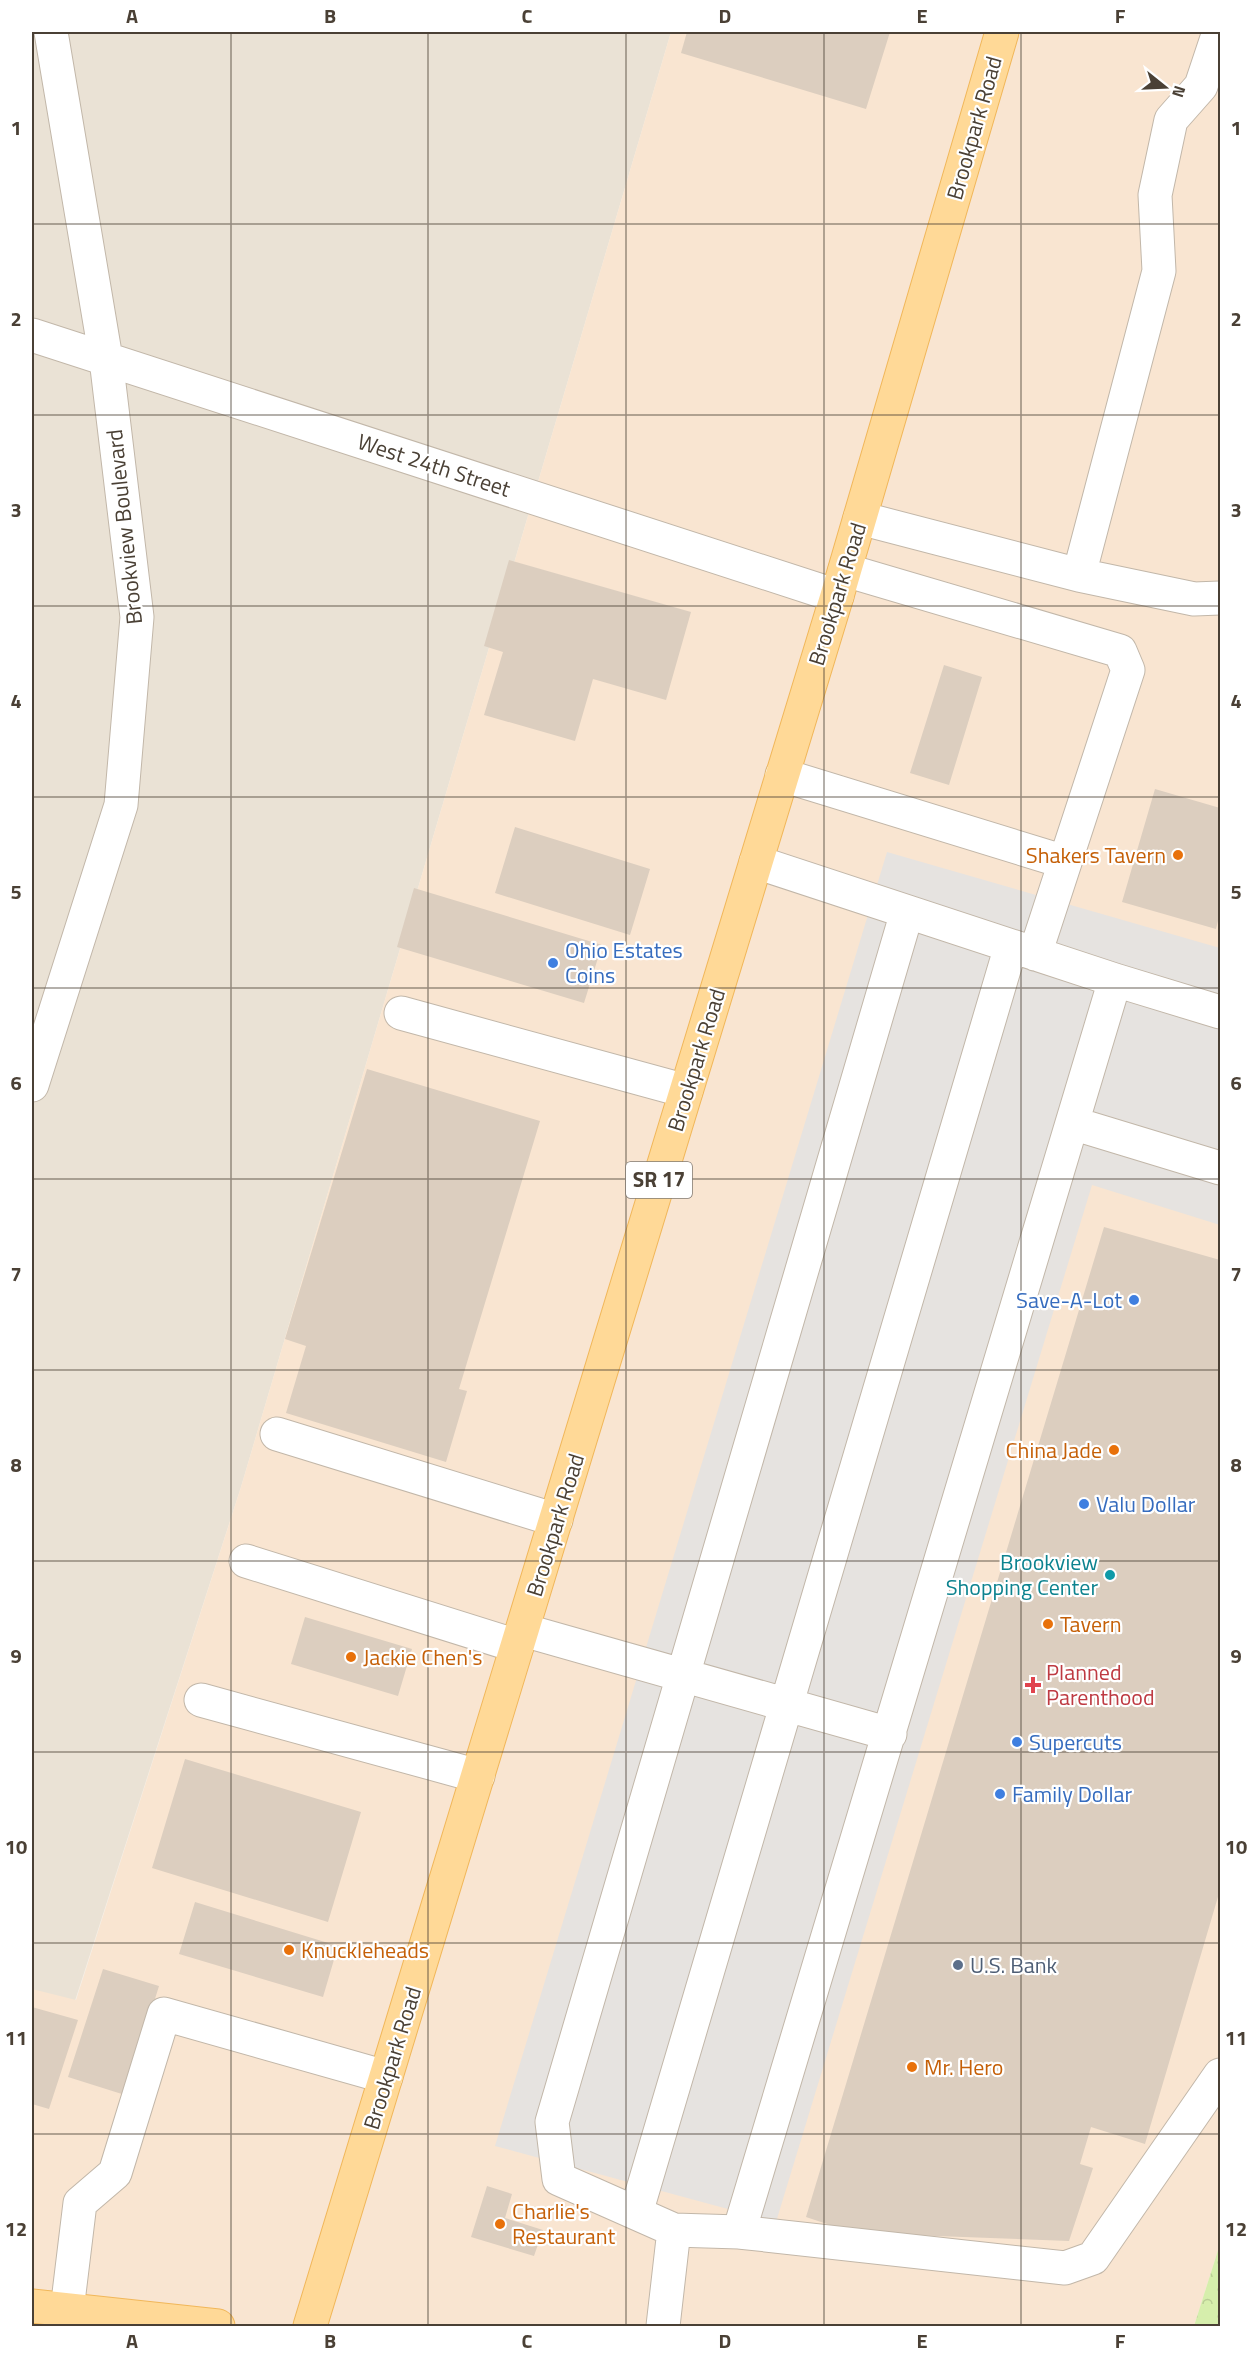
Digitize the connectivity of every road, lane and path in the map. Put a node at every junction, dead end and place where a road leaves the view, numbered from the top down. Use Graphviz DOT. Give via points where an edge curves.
graph roads {
  1 [pos="51,32"];
  2 [pos="1002,32"];
  3 [pos="1219,32"];
  4 [pos="32,335"];
  5 [pos="106,359"];
  6 [pos="860,518"];
  7 [pos="1064,572"];
  8 [pos="841,583"];
  9 [pos="1221,598"];
  10 [pos="782,775"];
  11 [pos="756,862"];
  12 [pos="1065,862"];
  13 [pos="907,912"];
  14 [pos="1023,950"];
  15 [pos="1115,980"];
  16 [pos="1221,1012"];
  17 [pos="401,1013"];
  18 [pos="32,1085"];
  19 [pos="686,1091"];
  20 [pos="1072,1123"];
  21 [pos="1221,1168"];
  22 [pos="277,1434"];
  23 [pos="556,1520"];
  24 [pos="246,1561"];
  25 [pos="520,1638"];
  26 [pos="683,1675"];
  27 [pos="201,1700"];
  28 [pos="786,1704"];
  29 [pos="890,1734"];
  30 [pos="478,1776"];
  31 [pos="1221,2075"];
  32 [pos="386,2077"];
  33 [pos="636,2213"];
  34 [pos="674,2230"];
  35 [pos="739,2232"];
  36 [pos="32,2307"];
  37 [pos="67,2310"];
  38 [pos="218,2326"];
  39 [pos="310,2326"];
  40 [pos="663,2326"];
  1 -- 5 [label="street, Brookview Boulevard"];
  2 -- 6 [label="main road, Brookpark Road / SR 17"];
  3 -- 7 [label="street" via="1201,86 1171,120 1155,195 1159,270"];
  4 -- 5 [label="street, West 24th Street"];
  5 -- 8 [label="street, West 24th Street"];
  5 -- 18 [label="street, Brookview Boulevard" via="137,617 121,805"];
  6 -- 7 [label="street"];
  6 -- 8 [label="main road, Brookpark Road / SR 17"];
  7 -- 9 [label="street" via="1194,599"];
  8 -- 10 [label="main road, Brookpark Road / SR 17"];
  8 -- 12 [label="street, West 24th Street" via="1120,651 1128,670"];
  10 -- 11 [label="main road, Brookpark Road / SR 17"];
  10 -- 12 [label="street"];
  11 -- 13 [label="street"];
  11 -- 19 [label="main road, Brookpark Road / SR 17"];
  12 -- 14 [label="street"];
  13 -- 14 [label="street"];
  13 -- 26 [label="street"];
  14 -- 15 [label="street"];
  14 -- 28 [label="street"];
  15 -- 16 [label="street"];
  15 -- 20 [label="street"];
  17 -- 19 [label="street"];
  19 -- 23 [label="main road, Brookpark Road / SR 17"];
  20 -- 21 [label="street"];
  20 -- 29 [label="street"];
  22 -- 23 [label="street"];
  23 -- 25 [label="main road, Brookpark Road / SR 17"];
  24 -- 25 [label="street"];
  25 -- 26 [label="street"];
  25 -- 30 [label="main road, Brookpark Road / SR 17"];
  26 -- 28 [label="street"];
  26 -- 33 [label="street" via="552,2122 559,2179"];
  27 -- 30 [label="street"];
  28 -- 29 [label="street"];
  28 -- 33 [label="street"];
  29 -- 35 [label="street"];
  30 -- 32 [label="main road, Brookpark Road / SR 17"];
  31 -- 35 [label="street" via="1093,2258 1084,2262 1065,2268"];
  32 -- 37 [label="street" via="164,2014 115,2174 80,2203"];
  32 -- 39 [label="main road, Brookpark Road / SR 17"];
  33 -- 34 [label="street"];
  34 -- 35 [label="street"];
  34 -- 40 [label="street"];
  36 -- 37 [label="main road"];
  37 -- 38 [label="main road"];
}
